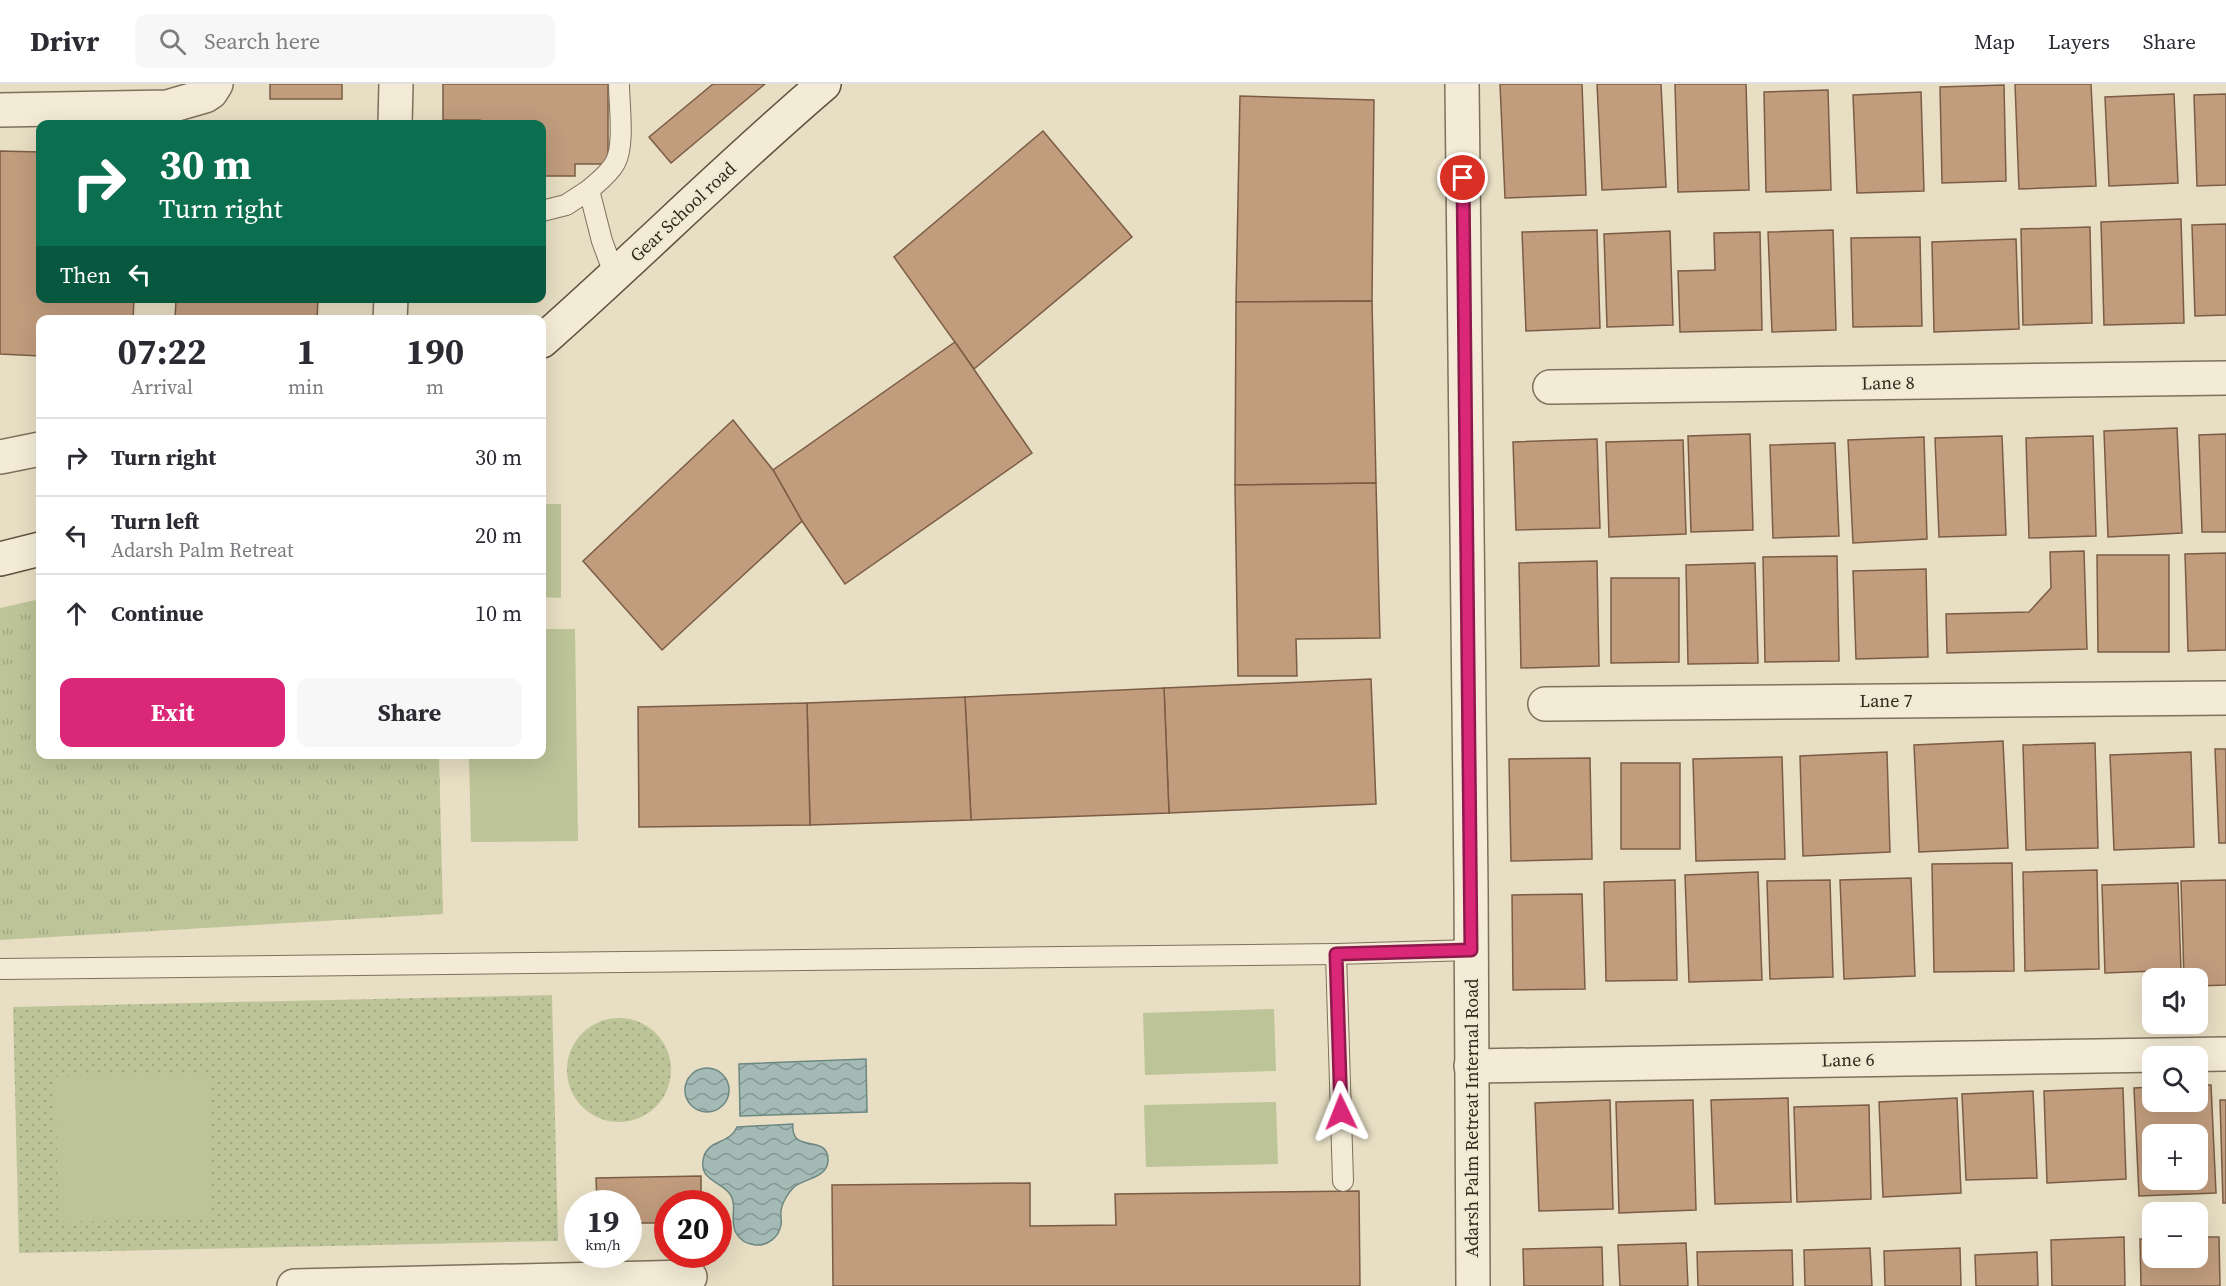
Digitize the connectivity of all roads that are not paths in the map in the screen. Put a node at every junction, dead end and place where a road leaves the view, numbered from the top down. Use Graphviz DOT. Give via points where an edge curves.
graph roads {
  1 [pos="216,84"];
  2 [pos="396,84"];
  3 [pos="619,84"];
  4 [pos="824,84"];
  5 [pos="1462,84"];
  6 [pos="0,110"];
  7 [pos="395,120"];
  8 [pos="589,190"];
  9 [pos="546,210"];
  10 [pos="615,276"];
  11 [pos="546,337"];
  12 [pos="2226,378"];
  13 [pos="1550,387"];
  14 [pos="36,450"];
  15 [pos="0,457"];
  16 [pos="36,550"];
  17 [pos="0,559"];
  18 [pos="2226,698"];
  19 [pos="1545,704"];
  20 [pos="1471,950"];
  21 [pos="1336,954"];
  22 [pos="0,969"];
  23 [pos="2226,1054"];
  24 [pos="1471,1066"];
  25 [pos="1343,1180"];
  26 [pos="690,1277"];
  27 [pos="294,1286"];
  28 [pos="1473,1286"];
  1 -- 6 [label="street" via="205,96 167,107"];
  2 -- 7 [label="street"];
  3 -- 8 [label="lane" via="620,141 616,161"];
  4 -- 10 [label="street, Gear School road"];
  5 -- 20 [label="street, Adarsh Palm Retreat Internal Road"];
  8 -- 9 [label="lane" via="566,205"];
  8 -- 10 [label="lane"];
  10 -- 11 [label="street, Gear School road"];
  12 -- 13 [label="street, Lane 8"];
  14 -- 15 [label="street"];
  16 -- 17 [label="street"];
  18 -- 19 [label="street, Lane 7"];
  20 -- 21 [label="lane"];
  20 -- 24 [label="street, Adarsh Palm Retreat Internal Road"];
  21 -- 22 [label="lane"];
  21 -- 25 [label="lane"];
  23 -- 24 [label="street, Lane 6"];
  24 -- 28 [label="street, Adarsh Palm Retreat Internal Road"];
  26 -- 27 [label="street"];
}
